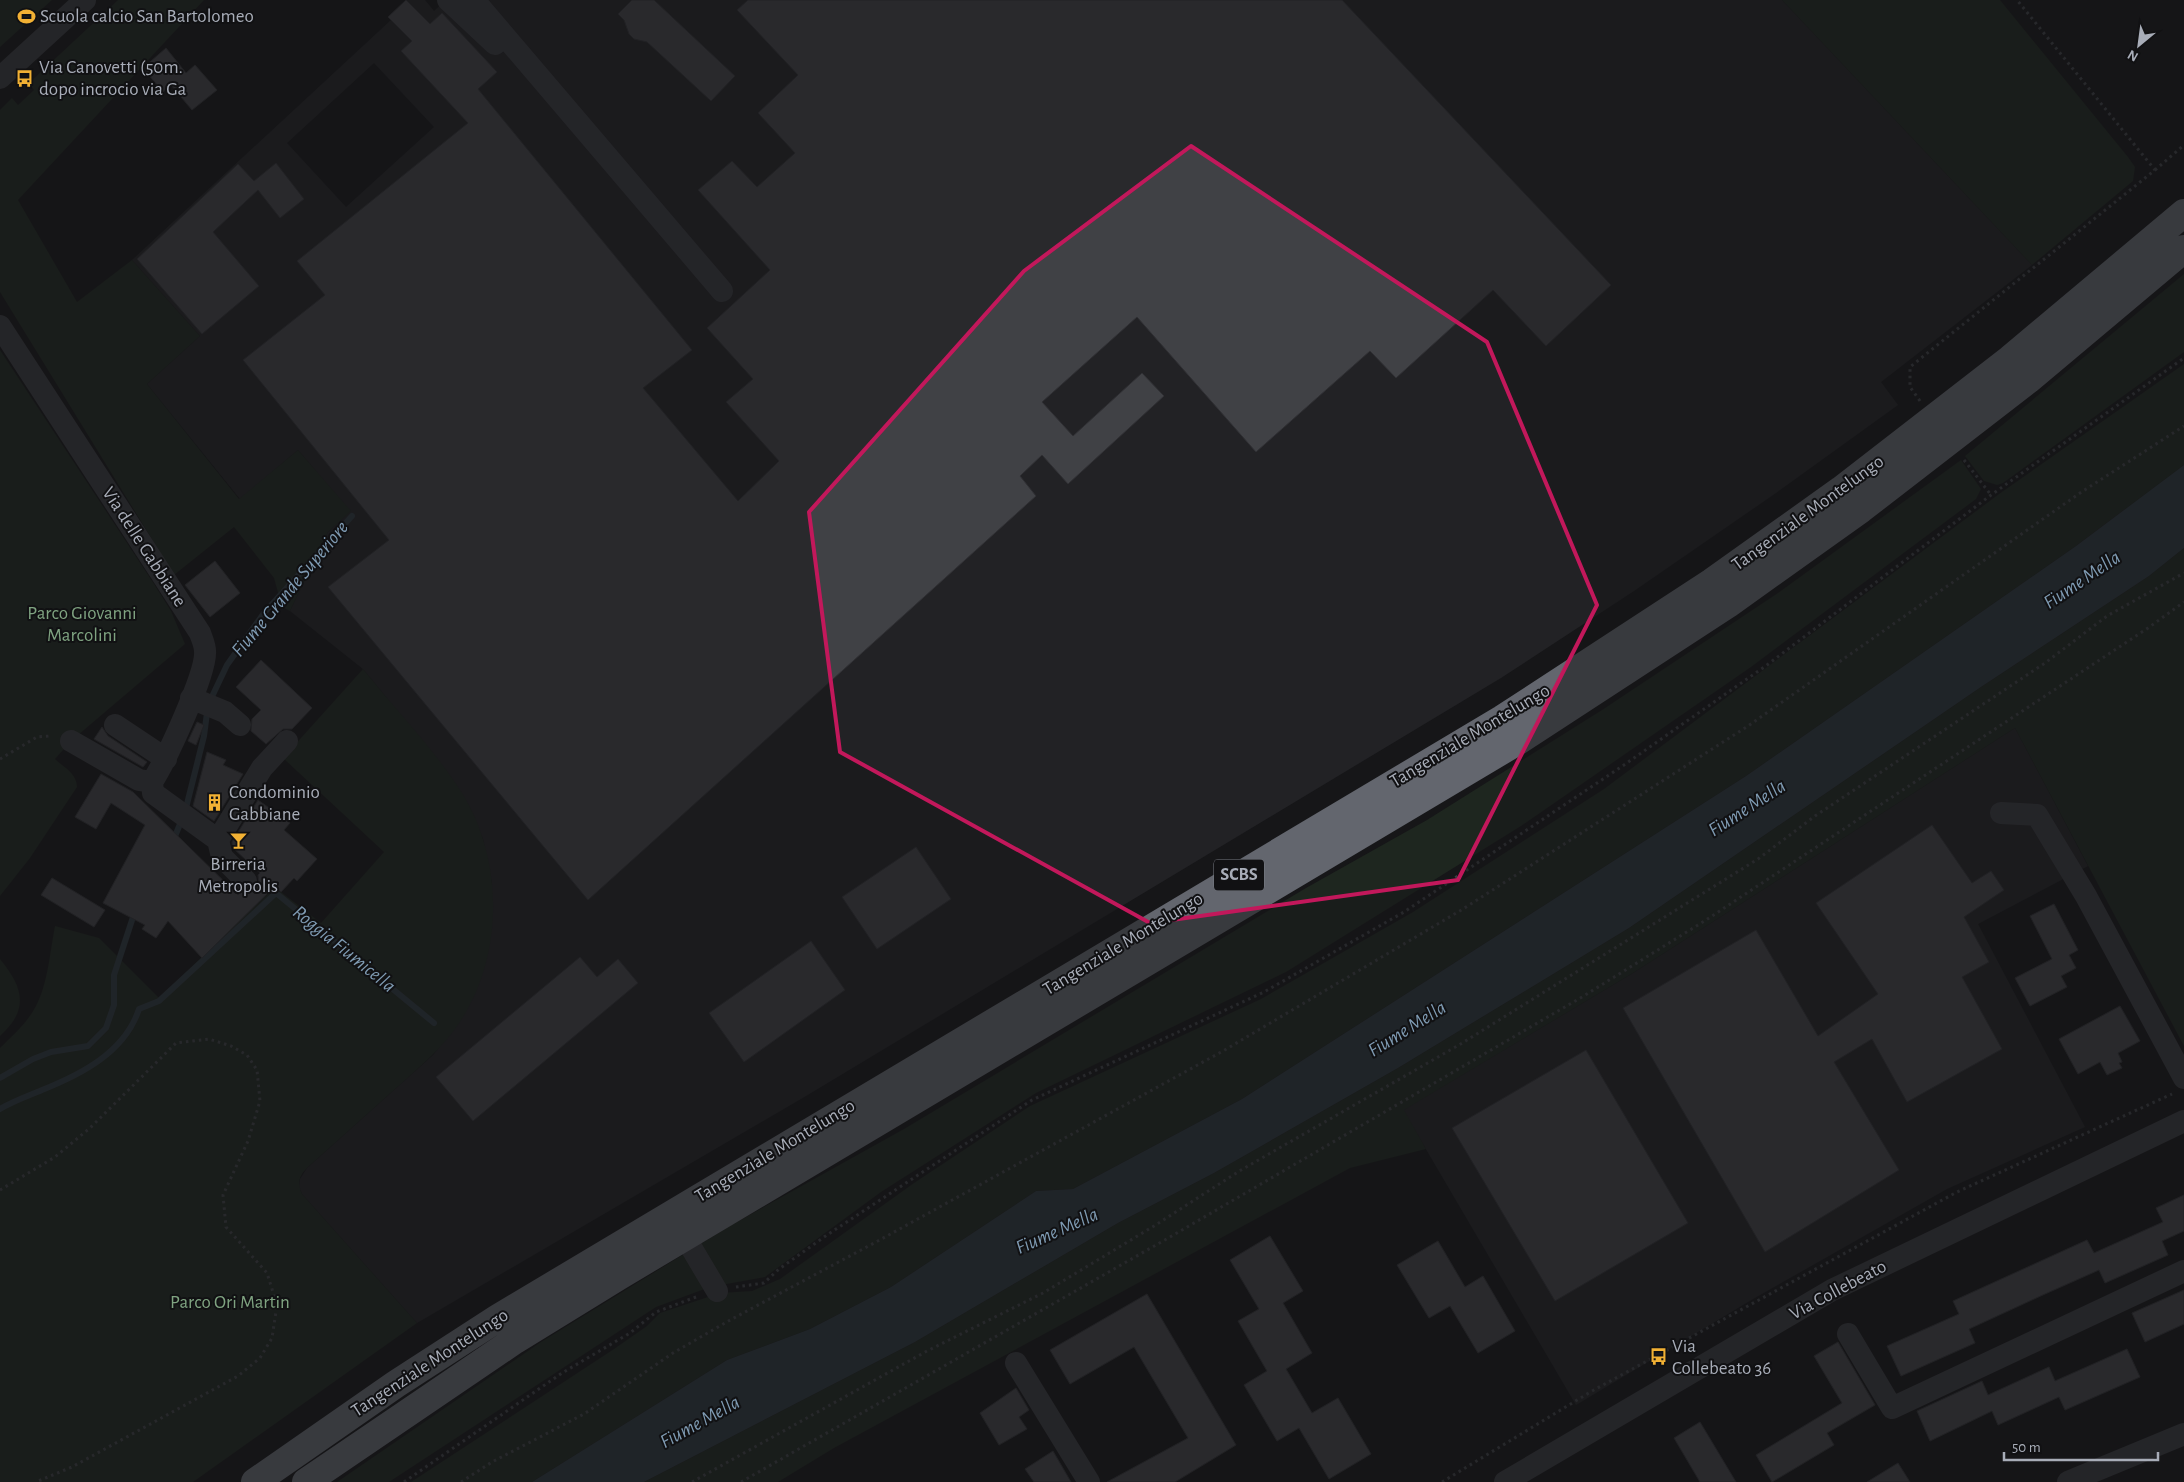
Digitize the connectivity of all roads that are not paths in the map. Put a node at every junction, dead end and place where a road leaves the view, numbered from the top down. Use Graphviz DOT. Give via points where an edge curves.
graph roads {
  1 [pos="85,0"];
  2 [pos="448,0"];
  3 [pos="474,0"];
  4 [pos="0,78"];
  5 [pos="557,100"];
  6 [pos="2184,213"];
  7 [pos="2184,249"];
  8 [pos="722,291"];
  9 [pos="0,326"];
  10 [pos="191,698"];
  11 [pos="232,719"];
  12 [pos="115,725"];
  13 [pos="71,741"];
  14 [pos="287,741"];
  15 [pos="166,759"];
  16 [pos="152,782"];
  17 [pos="2001,813"];
  18 [pos="218,840"];
  19 [pos="246,881"];
  20 [pos="2184,1078"];
  21 [pos="2184,1121"];
  22 [pos="685,1237"];
  23 [pos="2184,1270"];
  24 [pos="717,1291"];
  25 [pos="1848,1334"];
  26 [pos="1016,1363"];
  27 [pos="2184,1434"];
  28 [pos="255,1482"];
  29 [pos="306,1482"];
  30 [pos="1089,1482"];
  31 [pos="1504,1482"];
  32 [pos="2068,1482"];
  1 -- 4 [label="street"];
  2 -- 5 [label="street"];
  3 -- 5 [label="street"];
  5 -- 8 [label="street"];
  6 -- 28 [label="highway, Tangenziale Montelungo / SCBS" via="2010,359 1841,490 1712,582 1502,719 498,1318"];
  7 -- 22 [label="highway, Tangenziale Montelungo / SCBS" via="2028,380 1861,509 1728,604 1518,741"];
  9 -- 10 [label="street, Via delle Gabbiane" via="200,633 205,652 202,673"];
  10 -- 11 [label="street"];
  10 -- 15 [label="street, Via delle Gabbiane"];
  12 -- 15 [label="street"];
  13 -- 16 [label="street" via="139,780"];
  14 -- 18 [label="street" via="262,768"];
  15 -- 16 [label="street, Via delle Gabbiane"];
  16 -- 18 [label="street" via="154,792"];
  17 -- 20 [label="street" via="2037,815 2073,874"];
  18 -- 19 [label="street" via="222,857"];
  21 -- 31 [label="street, Via Collebeato" via="1832,1290"];
  22 -- 24 [label="street"];
  22 -- 29 [label="highway, Tangenziale Montelungo / SCBS" via="515,1340"];
  23 -- 25 [label="street" via="1892,1408"];
  26 -- 30 [label="street"];
  27 -- 32 [label="street"];
}
